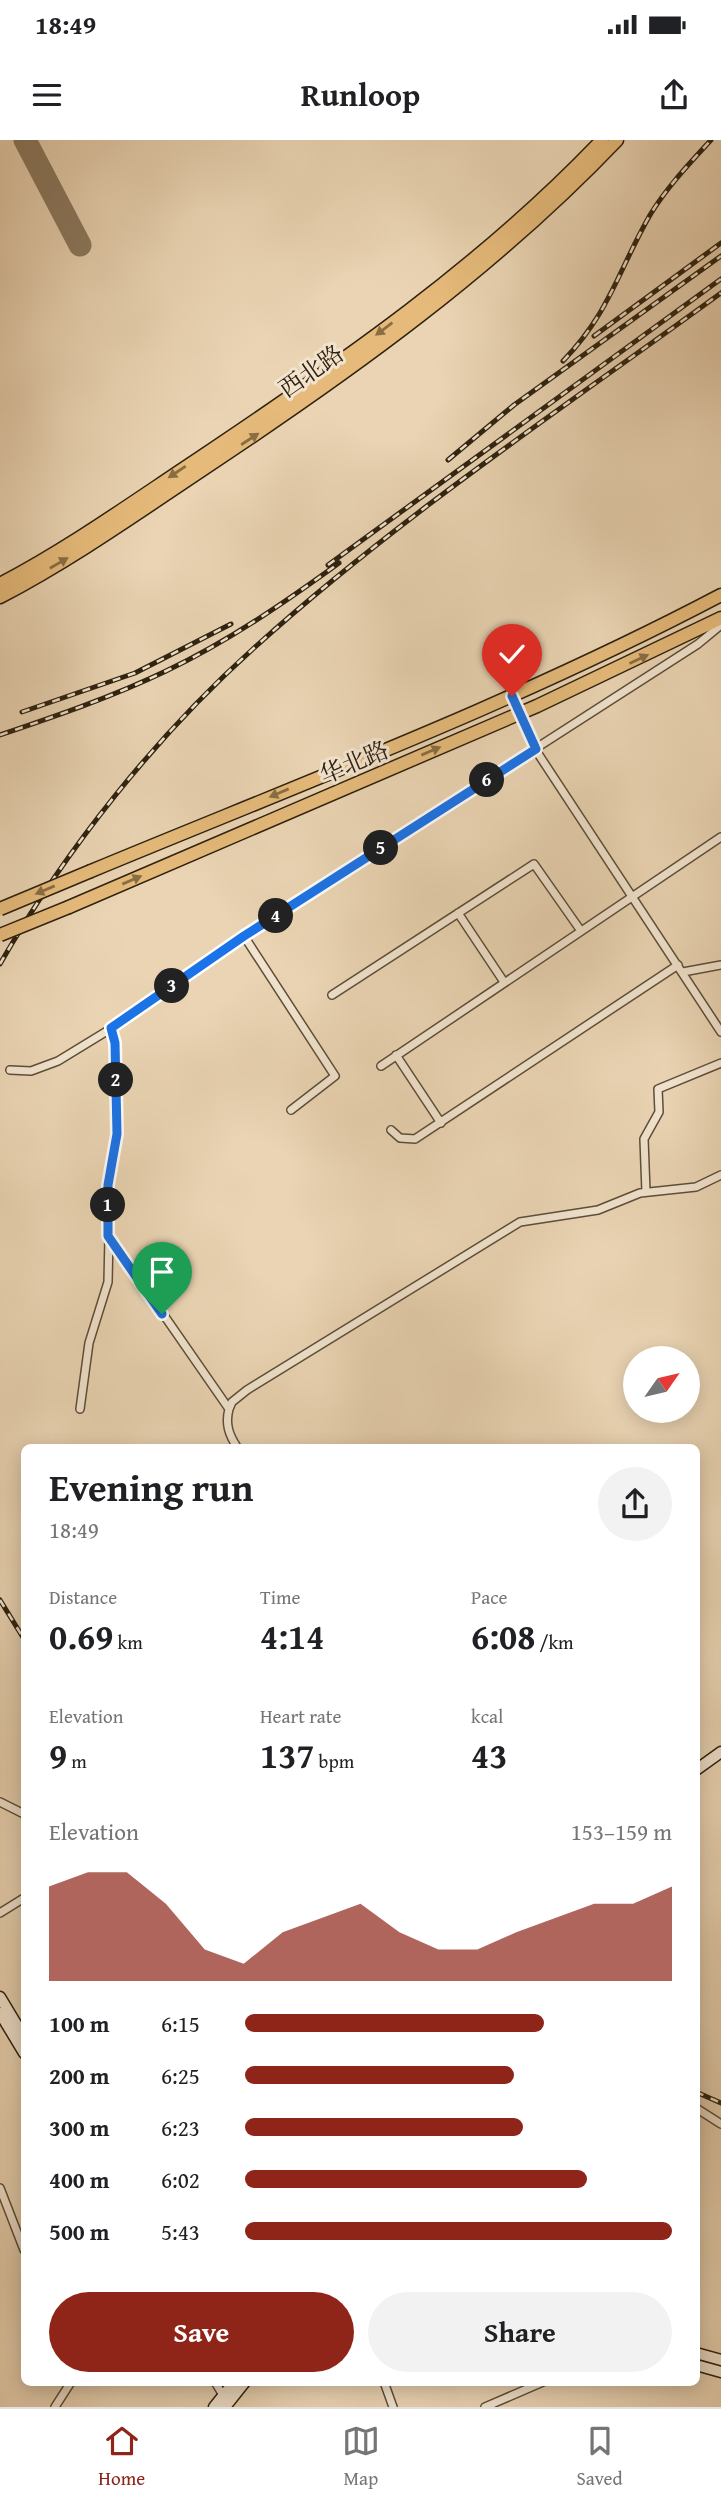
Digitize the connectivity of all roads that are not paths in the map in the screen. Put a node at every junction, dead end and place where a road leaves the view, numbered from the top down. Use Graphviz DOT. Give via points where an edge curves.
graph roads {
  1 [pos="602,140"];
  2 [pos="617,140"];
  3 [pos="0,584"];
  4 [pos="721,595"];
  5 [pos="0,597"];
  6 [pos="721,618"];
  7 [pos="721,625"];
  8 [pos="512,696"];
  9 [pos="520,713"];
  10 [pos="536,749"];
  11 [pos="721,837"];
  12 [pos="632,896"];
  13 [pos="0,909"];
  14 [pos="458,913"];
  15 [pos="581,930"];
  16 [pos="0,935"];
  17 [pos="244,936"];
  18 [pos="678,965"];
  19 [pos="721,965"];
  20 [pos="683,972"];
  21 [pos="505,982"];
  22 [pos="331,995"];
  23 [pos="111,1028"];
  24 [pos="721,1032"];
  25 [pos="396,1055"];
  26 [pos="721,1063"];
  27 [pos="381,1066"];
  28 [pos="10,1070"];
  29 [pos="291,1110"];
  30 [pos="441,1123"];
  31 [pos="391,1130"];
  32 [pos="721,1175"];
  33 [pos="646,1192"];
  34 [pos="108,1236"];
  35 [pos="80,1409"];
  36 [pos="229,1409"];
  37 [pos="235,1444"];
  38 [pos="721,1752"];
  39 [pos="700,1767"];
  40 [pos="0,1802"];
  41 [pos="21,1812"];
  42 [pos="21,1900"];
  43 [pos="0,1913"];
  44 [pos="0,1997"];
  45 [pos="0,2013"];
  46 [pos="21,2032"];
  47 [pos="21,2048"];
  48 [pos="700,2111"];
  49 [pos="721,2124"];
  50 [pos="0,2188"];
  51 [pos="21,2242"];
  52 [pos="700,2354"];
  53 [pos="721,2360"];
  54 [pos="700,2366"];
  55 [pos="721,2372"];
  56 [pos="68,2386"];
  57 [pos="217,2386"];
  58 [pos="232,2386"];
  59 [pos="241,2386"];
  60 [pos="385,2386"];
  61 [pos="534,2386"];
  62 [pos="225,2402"];
  63 [pos="55,2407"];
  64 [pos="214,2407"];
  65 [pos="393,2407"];
  66 [pos="485,2407"];
  1 -- 3 [label="main road, 西北路, one-way" via="512,227 345,359 66,546"];
  5 -- 2 [label="main road, 西北路, one-way" via="73,555 353,368 519,235"];
  4 -- 8 [label="main road, 华北路"];
  9 -- 6 [label="main road, 华北路, one-way"];
  7 -- 10 [label="street"];
  8 -- 9 [label="street"];
  8 -- 13 [label="main road, 华北路, one-way, bridge"];
  9 -- 10 [label="street"];
  16 -- 9 [label="main road, 华北路, one-way, bridge"];
  10 -- 12 [label="street"];
  10 -- 17 [label="street"];
  11 -- 12 [label="street"];
  12 -- 15 [label="street"];
  12 -- 18 [label="street"];
  14 -- 15 [label="street" via="534,864"];
  14 -- 21 [label="street"];
  14 -- 22 [label="street"];
  15 -- 21 [label="street"];
  17 -- 23 [label="street"];
  17 -- 29 [label="street" via="335,1076"];
  18 -- 20 [label="street"];
  18 -- 30 [label="street"];
  19 -- 20 [label="street"];
  20 -- 24 [label="street"];
  21 -- 25 [label="street"];
  23 -- 28 [label="street" via="58,1061 31,1071"];
  23 -- 34 [label="street" via="117,1134 108,1185"];
  25 -- 27 [label="street"];
  25 -- 30 [label="street"];
  26 -- 33 [label="street" via="658,1089 659,1112 644,1139"];
  30 -- 31 [label="street" via="415,1139 400,1138"];
  32 -- 33 [label="street" via="696,1186"];
  33 -- 36 [label="street" via="598,1210 506,1228 247,1390"];
  34 -- 35 [label="street" via="108,1282 89,1343"];
  34 -- 36 [label="street"];
  36 -- 37 [label="street" via="226,1419"];
  38 -- 39 [label="main road"];
  40 -- 41 [label="street"];
  42 -- 43 [label="street"];
  44 -- 46 [label="main road"];
  45 -- 47 [label="main road"];
  48 -- 49 [label="street"];
  50 -- 51 [label="street"];
  52 -- 53 [label="main road"];
  54 -- 55 [label="main road"];
  56 -- 63 [label="street"];
  57 -- 62 [label="street"];
  58 -- 62 [label="main road"];
  59 -- 62 [label="main road"];
  60 -- 65 [label="street"];
  61 -- 66 [label="street"];
  62 -- 64 [label="main road"];
}
